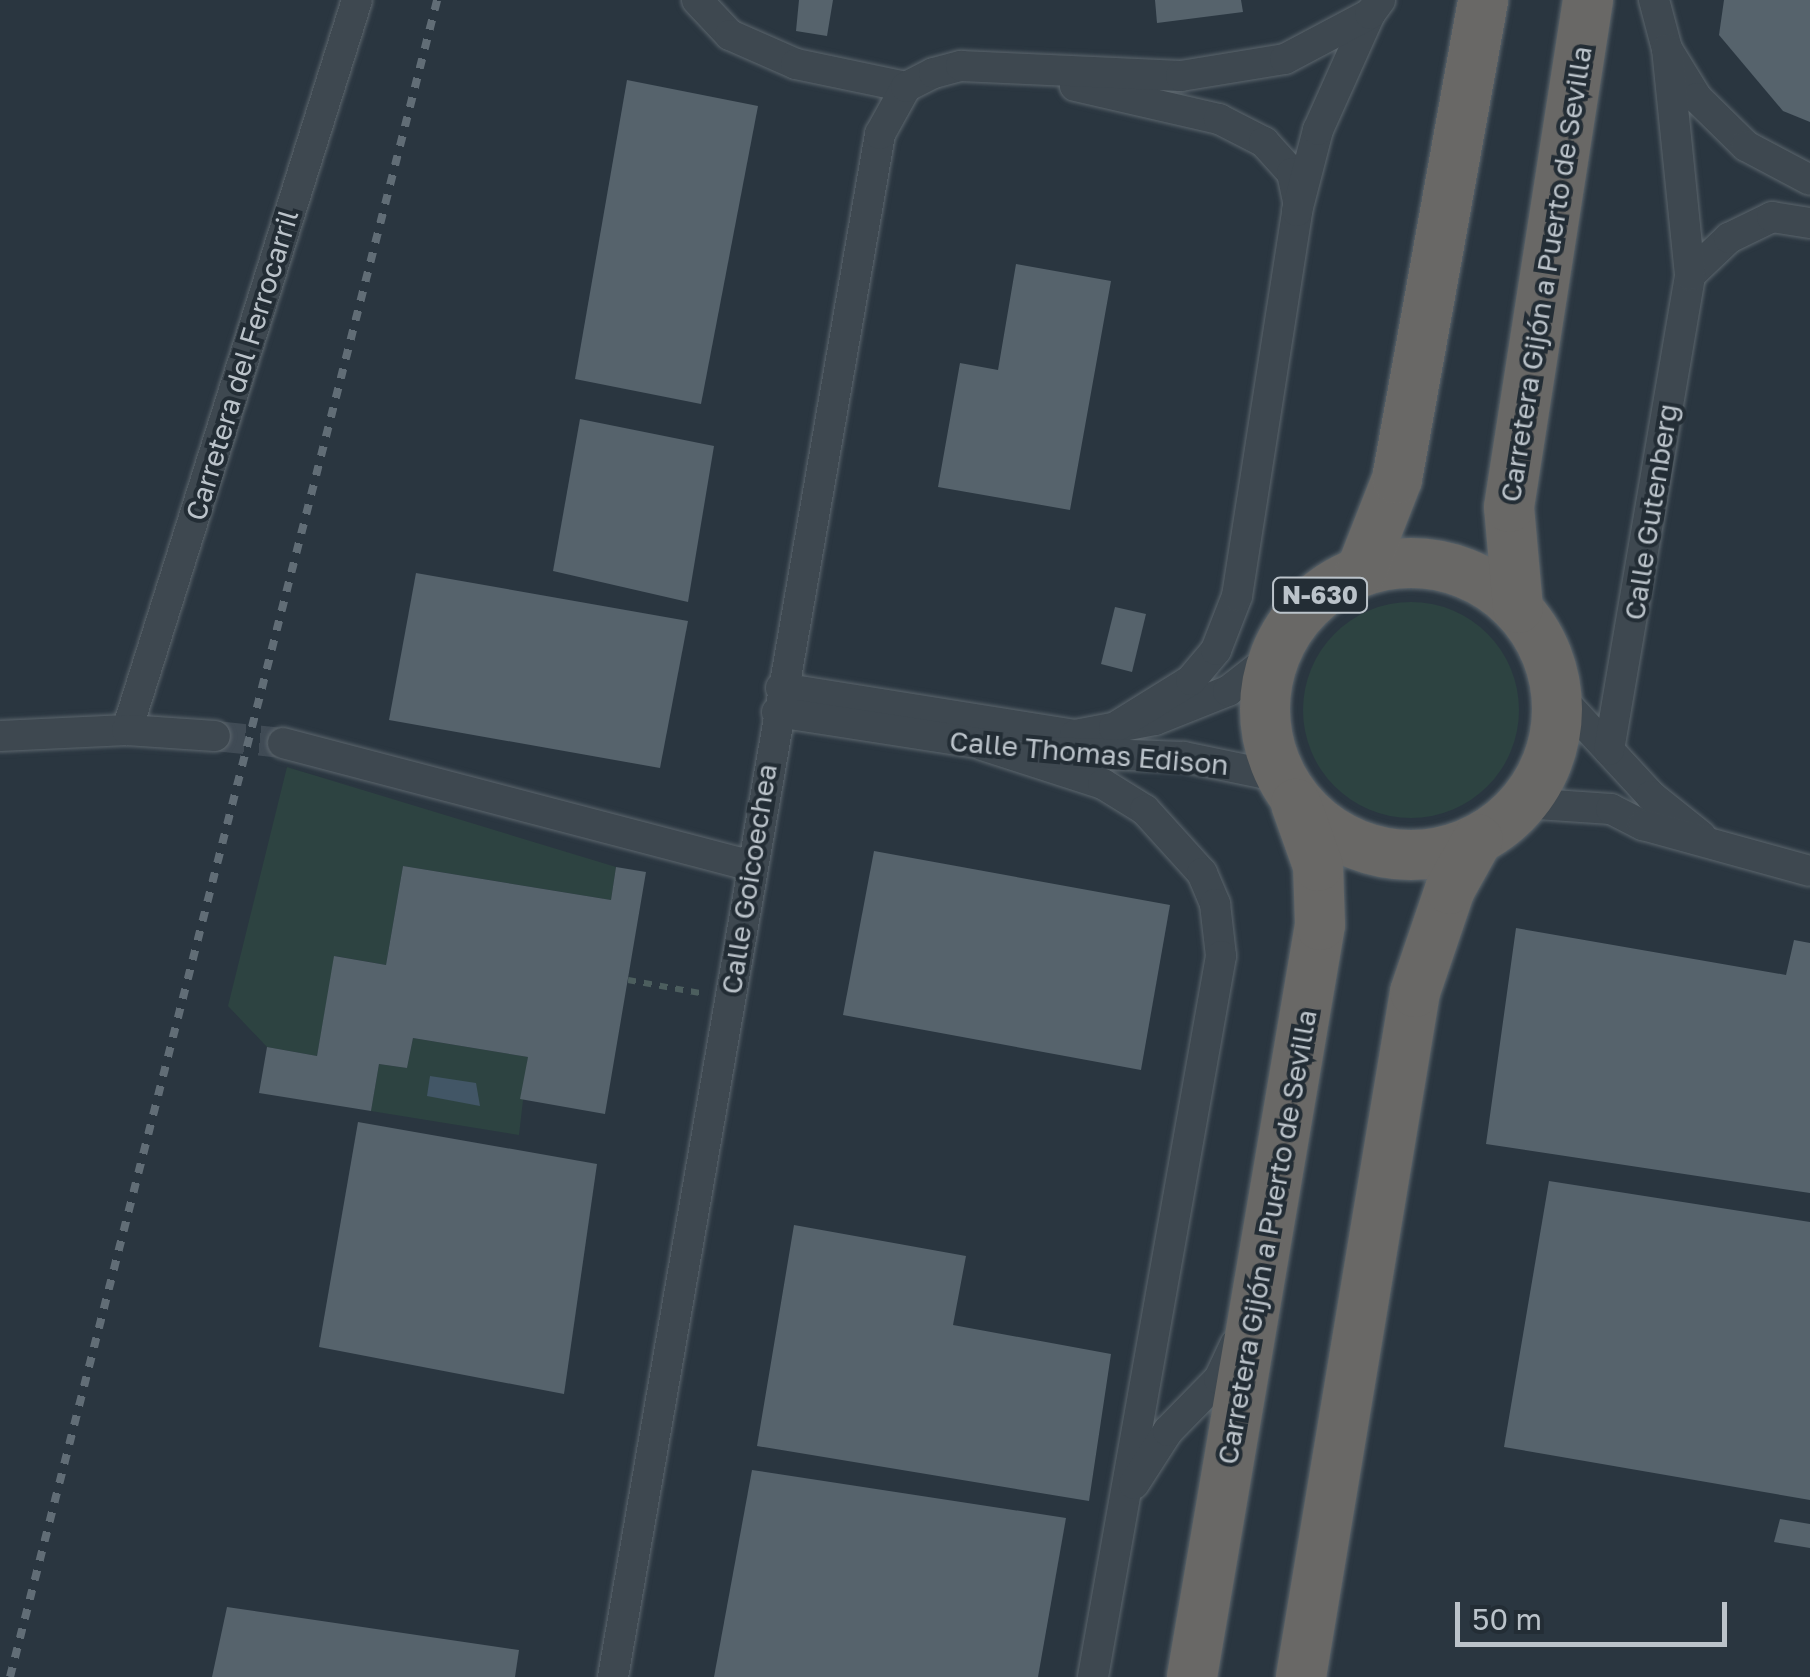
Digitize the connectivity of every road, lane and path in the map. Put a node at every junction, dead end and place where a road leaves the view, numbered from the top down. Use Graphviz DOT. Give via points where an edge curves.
graph roads {
  1 [pos="357,0"];
  2 [pos="697,0"];
  3 [pos="1483,0"];
  4 [pos="1588,0"];
  5 [pos="1654,0"];
  6 [pos="1375,7"];
  7 [pos="1667,49"];
  8 [pos="1009,70"];
  9 [pos="906,87"];
  10 [pos="1810,180"];
  11 [pos="1298,204"];
  12 [pos="1810,223"];
  13 [pos="1690,274"];
  14 [pos="1361,571"];
  15 [pos="1518,608"];
  16 [pos="1274,655"];
  17 [pos="1557,694"];
  18 [pos="779,700"];
  19 [pos="1114,728"];
  20 [pos="127,730"];
  21 [pos="0,736"];
  22 [pos="215,736"];
  23 [pos="283,743"];
  24 [pos="982,744"];
  25 [pos="1610,750"];
  26 [pos="1287,788"];
  27 [pos="1523,804"];
  28 [pos="1478,839"];
  29 [pos="1769,863"];
  30 [pos="749,865"];
  31 [pos="1810,871"];
  32 [pos="628,980"];
  33 [pos="729,998"];
  34 [pos="1256,1302"];
  35 [pos="1124,1502"];
  36 [pos="613,1677"];
  37 [pos="1094,1677"];
  38 [pos="1192,1677"];
  39 [pos="1301,1677"];
  1 -- 20 [label="street, Carretera del Ferrocarril"];
  2 -- 9 [label="street" via="730,35 796,64"];
  3 -- 14 [label="highway, N-630" via="1397,480"];
  4 -- 15 [label="highway, Carretera Gijón a Puerto de Sevilla / N-630" via="1509,507"];
  5 -- 7 [label="street, Calle Gutenberg"];
  6 -- 8 [label="street" via="1285,59 1181,76"];
  6 -- 11 [label="street" via="1318,130"];
  7 -- 10 [label="street, Calle Gutenberg" via="1697,98 1746,146"];
  7 -- 13 [label="street, Calle Gutenberg"];
  8 -- 9 [label="street" via="961,66"];
  8 -- 11 [label="street" via="1219,119 1264,142 1282,162"];
  9 -- 18 [label="street, Calle Goicoechea" via="880,134"];
  11 -- 19 [label="street" via="1237,596 1216,650 1191,680"];
  12 -- 13 [label="street" via="1772,217 1729,238"];
  13 -- 25 [label="street, Calle Gutenberg"];
  14 -- 15 [label="highway, N-630" via="1403,562 1446,566 1485,582"];
  14 -- 16 [label="highway, N-630" via="1304,610"];
  15 -- 17 [label="highway, N-630" via="1544,648"];
  16 -- 19 [label="street, Calle Thomas Edison" via="1228,691 1155,720"];
  16 -- 26 [label="highway, N-630" via="1264,696 1267,738"];
  17 -- 25 [label="street"];
  17 -- 27 [label="highway, N-630" via="1556,732"];
  18 -- 19 [label="street, Calle Thomas Edison" via="1075,735"];
  18 -- 24 [label="street, Calle Thomas Edison"];
  18 -- 30 [label="street, Calle Goicoechea"];
  20 -- 21 [label="street"];
  20 -- 22 [label="street"];
  23 -- 30 [label="street"];
  24 -- 26 [label="street, Calle Thomas Edison" via="1083,756 1184,757"];
  24 -- 35 [label="street" via="1103,784 1145,810 1202,873 1215,904 1221,956"];
  25 -- 29 [label="street" via="1704,839"];
  26 -- 28 [label="highway, N-630" via="1332,833 1379,852 1430,854"];
  26 -- 34 [label="highway, Carretera Gijón a Puerto de Sevilla / N-630" via="1318,866 1320,925"];
  27 -- 28 [label="highway, N-630"];
  27 -- 29 [label="street" via="1611,809"];
  28 -- 39 [label="highway, N-630" via="1450,890 1415,992"];
  29 -- 31 [label="street"];
  30 -- 33 [label="street, Calle Goicoechea"];
  32 -- 33 [label="path"];
  33 -- 36 [label="street, Calle Goicoechea"];
  34 -- 35 [label="street" via="1219,1379 1168,1431"];
  34 -- 38 [label="highway, Carretera Gijón a Puerto de Sevilla / N-630"];
  35 -- 37 [label="street"];
}
